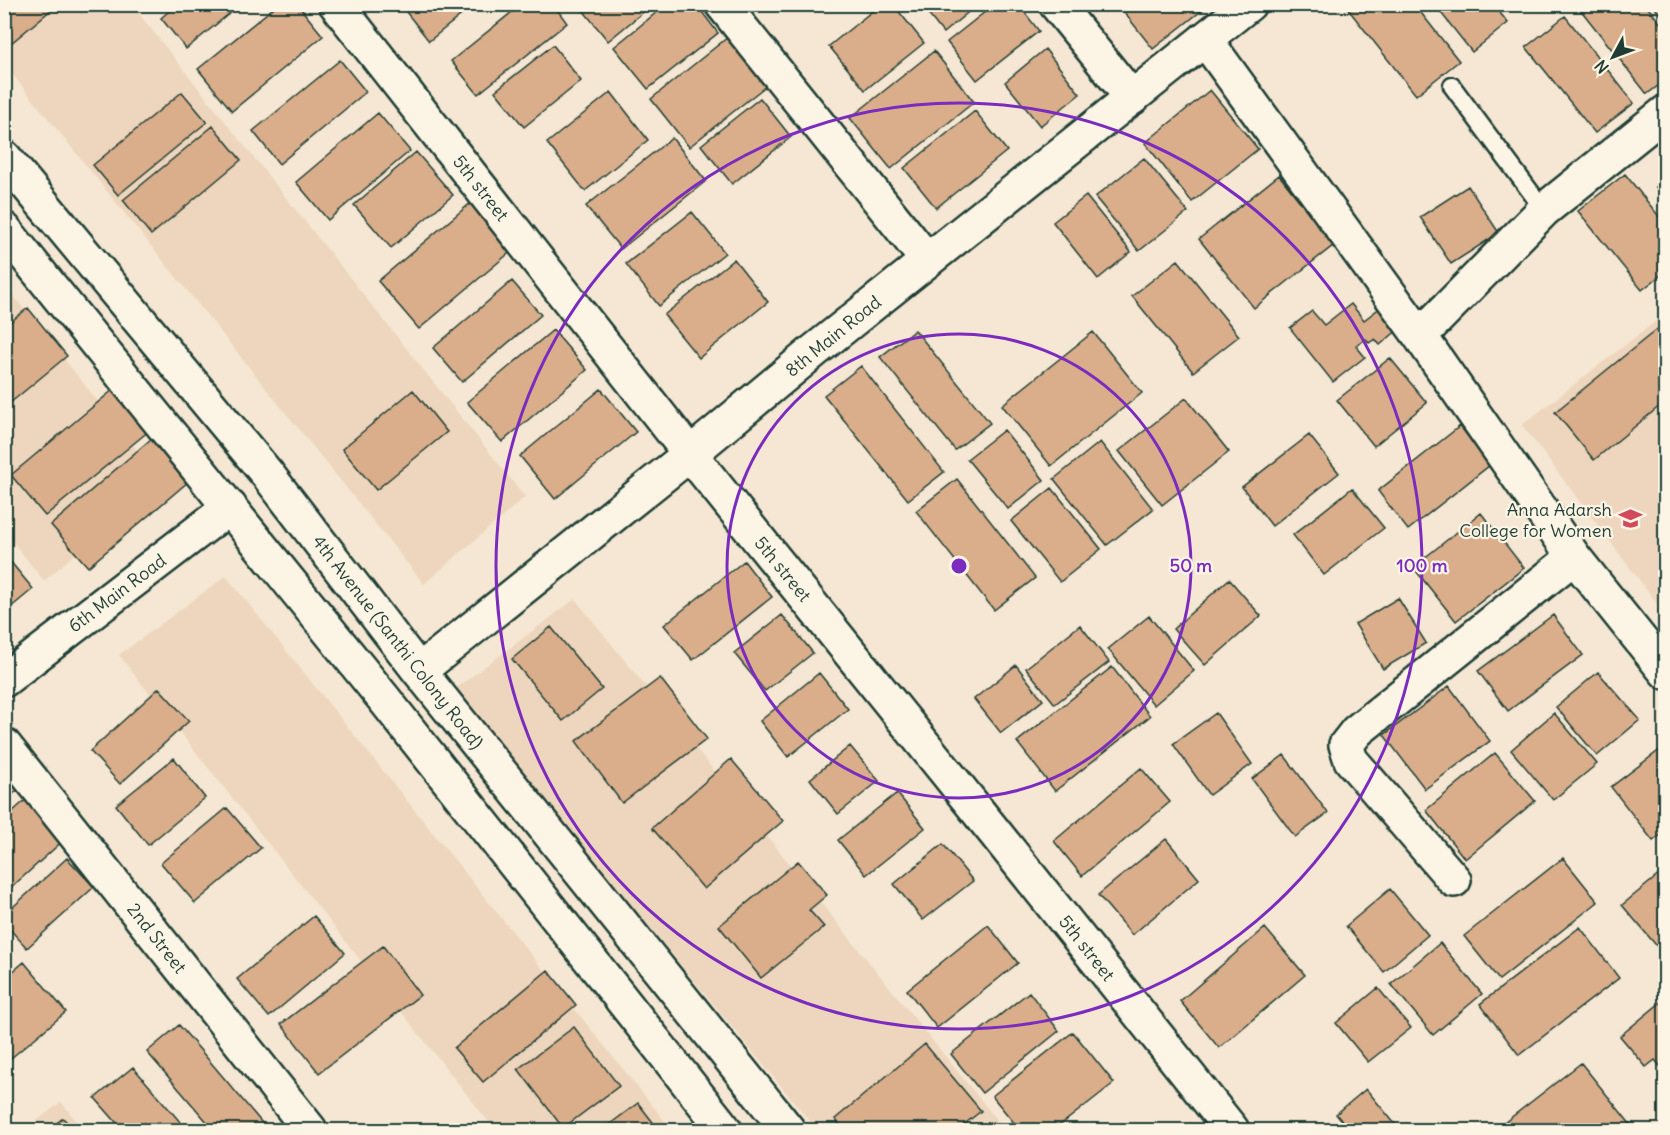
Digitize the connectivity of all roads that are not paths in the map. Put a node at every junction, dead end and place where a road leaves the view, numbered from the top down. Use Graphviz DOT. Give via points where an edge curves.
graph roads {
  1 [pos="336,4"];
  2 [pos="722,4"];
  3 [pos="1056,4"];
  4 [pos="1249,4"];
  5 [pos="1205,39"];
  6 [pos="1452,86"];
  7 [pos="1132,98"];
  8 [pos="1665,112"];
  9 [pos="4,157"];
  10 [pos="1544,210"];
  11 [pos="4,229"];
  12 [pos="927,260"];
  13 [pos="1420,336"];
  14 [pos="690,454"];
  15 [pos="230,507"];
  16 [pos="1574,557"];
  17 [pos="419,671"];
  18 [pos="1665,672"];
  19 [pos="4,680"];
  20 [pos="4,746"];
  21 [pos="1454,880"];
  22 [pos="310,1131"];
  23 [pos="725,1131"];
  24 [pos="788,1131"];
  25 [pos="1232,1131"];
  1 -- 14 [label="street, 5th street"];
  2 -- 12 [label="street"];
  3 -- 7 [label="street"];
  4 -- 5 [label="street, 8th Main Road"];
  5 -- 7 [label="street, 8th Main Road"];
  5 -- 13 [label="street"];
  6 -- 10 [label="lane"];
  7 -- 12 [label="street, 8th Main Road"];
  8 -- 10 [label="street"];
  9 -- 17 [label="street, 4th Avenue (Santhi Colony Road)" via="268,475"];
  10 -- 13 [label="street"];
  11 -- 15 [label="street"];
  12 -- 14 [label="street, 8th Main Road"];
  13 -- 16 [label="street"];
  14 -- 17 [label="street, 8th Main Road"];
  14 -- 25 [label="street, 5th street"];
  15 -- 19 [label="street, 6th Main Road"];
  15 -- 23 [label="street"];
  16 -- 18 [label="street"];
  16 -- 21 [label="street" via="1357,731 1346,745 1351,760"];
  17 -- 24 [label="street, 4th Avenue (Santhi Colony Road)"];
  20 -- 22 [label="street, 2nd Street"];
}
